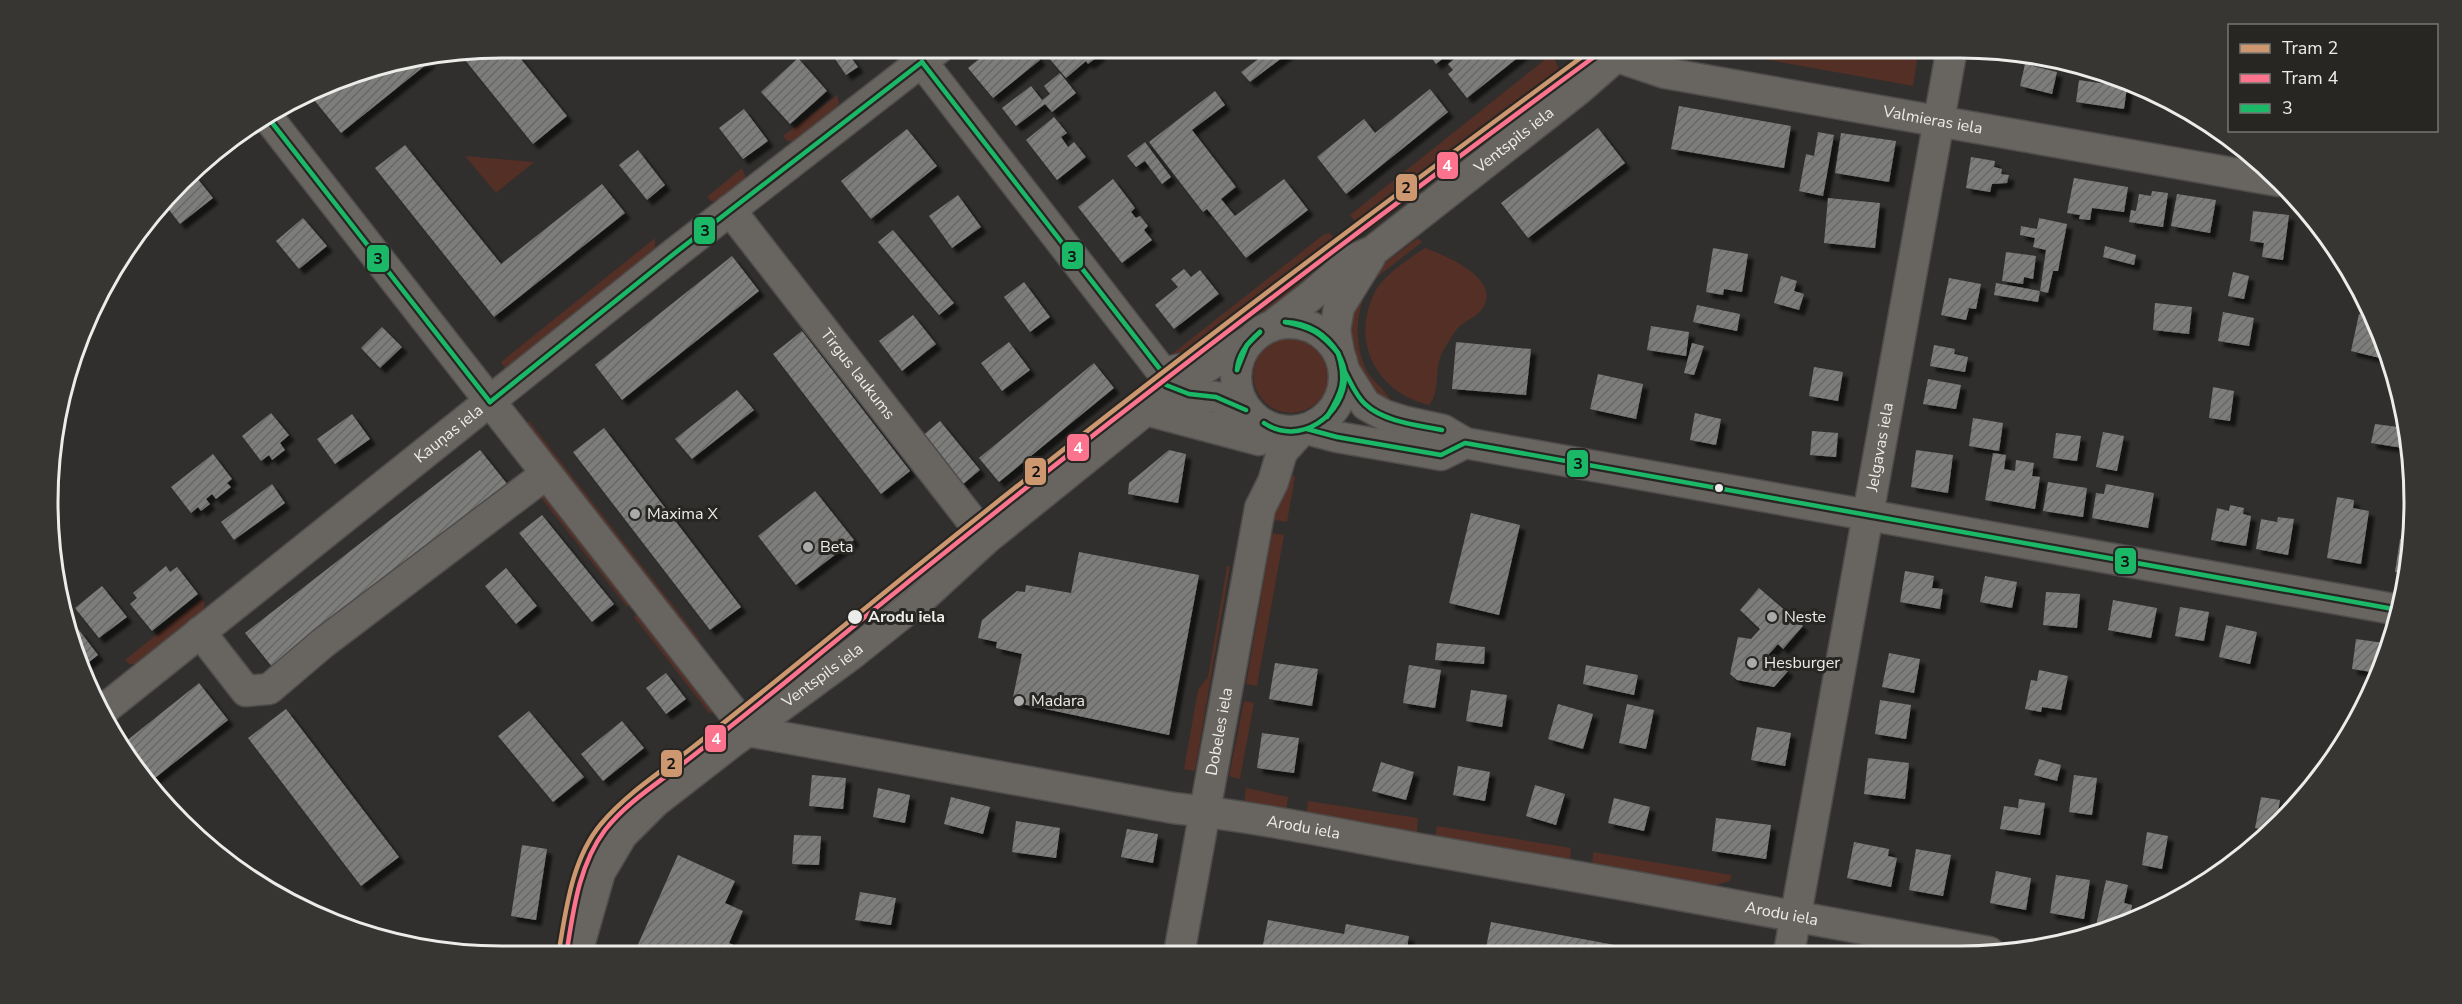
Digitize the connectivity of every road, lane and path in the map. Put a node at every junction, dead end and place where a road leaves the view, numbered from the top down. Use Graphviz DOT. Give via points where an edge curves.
graph roads {
  1 [pos="918,58"];
  2 [pos="928,58"];
  3 [pos="1604,58"];
  4 [pos="1628,58"];
  5 [pos="1951,58"];
  6 [pos="1939,121"];
  7 [pos="272,123"];
  8 [pos="2263,178"];
  9 [pos="730,210"];
  10 [pos="1372,251"];
  11 [pos="1260,334"];
  12 [pos="1342,362"];
  13 [pos="1168,381"];
  14 [pos="490,402"];
  15 [pos="1146,410"];
  16 [pos="1253,422"];
  17 [pos="1305,429"];
  18 [pos="1465,443"];
  19 [pos="546,474"];
  20 [pos="1260,508"];
  21 [pos="1869,516"];
  22 [pos="986,539"];
  23 [pos="2390,608"];
  24 [pos="200,632"];
  25 [pos="108,706"];
  26 [pos="748,730"];
  27 [pos="1207,811"];
  28 [pos="1796,917"];
  29 [pos="579,946"];
  30 [pos="1181,946"];
  31 [pos="1790,946"];
  32 [pos="1956,946"];
  1 -- 9 [label="street, Kauņas iela"];
  2 -- 13 [label="street"];
  3 -- 10 [label="street, Ventspils iela" via="1578,90"];
  4 -- 6 [label="street, Valmieras iela" via="1665,73"];
  5 -- 6 [label="street, Jelgavas iela"];
  6 -- 8 [label="street, Valmieras iela"];
  6 -- 21 [label="street, Jelgavas iela"];
  7 -- 14 [label="street"];
  9 -- 14 [label="street, Kauņas iela"];
  9 -- 22 [label="street, Tirgus laukums"];
  10 -- 11 [label="street, Ventspils iela" via="1352,260"];
  10 -- 12 [label="street, Ventspils iela" via="1340,307 1335,330"];
  11 -- 12 [label="street" via="1287,322 1311,327 1330,340"];
  11 -- 13 [label="street, Ventspils iela" via="1205,368 1181,369"];
  11 -- 16 [label="street" via="1239,357 1236,375 1238,393"];
  12 -- 17 [label="street" via="1343,389 1337,406 1325,419"];
  12 -- 18 [label="street" via="1366,405 1384,415 1443,430"];
  13 -- 15 [label="street, Ventspils iela"];
  13 -- 16 [label="street" via="1189,394 1216,398"];
  14 -- 19 [label="street"];
  14 -- 24 [label="street, Kauņas iela"];
  15 -- 16 [label="street"];
  15 -- 22 [label="street, Ventspils iela"];
  16 -- 17 [label="street" via="1275,430"];
  16 -- 20 [label="street"];
  17 -- 18 [label="street" via="1441,455"];
  17 -- 20 [label="street" via="1282,452"];
  18 -- 21 [label="street"];
  19 -- 24 [label="street" via="269,689 246,691"];
  19 -- 26 [label="street"];
  20 -- 27 [label="street, Dobeles iela"];
  21 -- 23 [label="street"];
  21 -- 28 [label="street, Jelgavas iela"];
  22 -- 26 [label="street, Ventspils iela" via="861,647"];
  24 -- 25 [label="street, Kauņas iela"];
  26 -- 27 [label="street, Arodu iela"];
  26 -- 29 [label="street, Ventspils iela" via="655,802 622,835 600,872"];
  27 -- 28 [label="street, Arodu iela"];
  27 -- 30 [label="street, Dobeles iela"];
  28 -- 31 [label="street, Jelgavas iela"];
  28 -- 32 [label="street, Arodu iela"];
}
